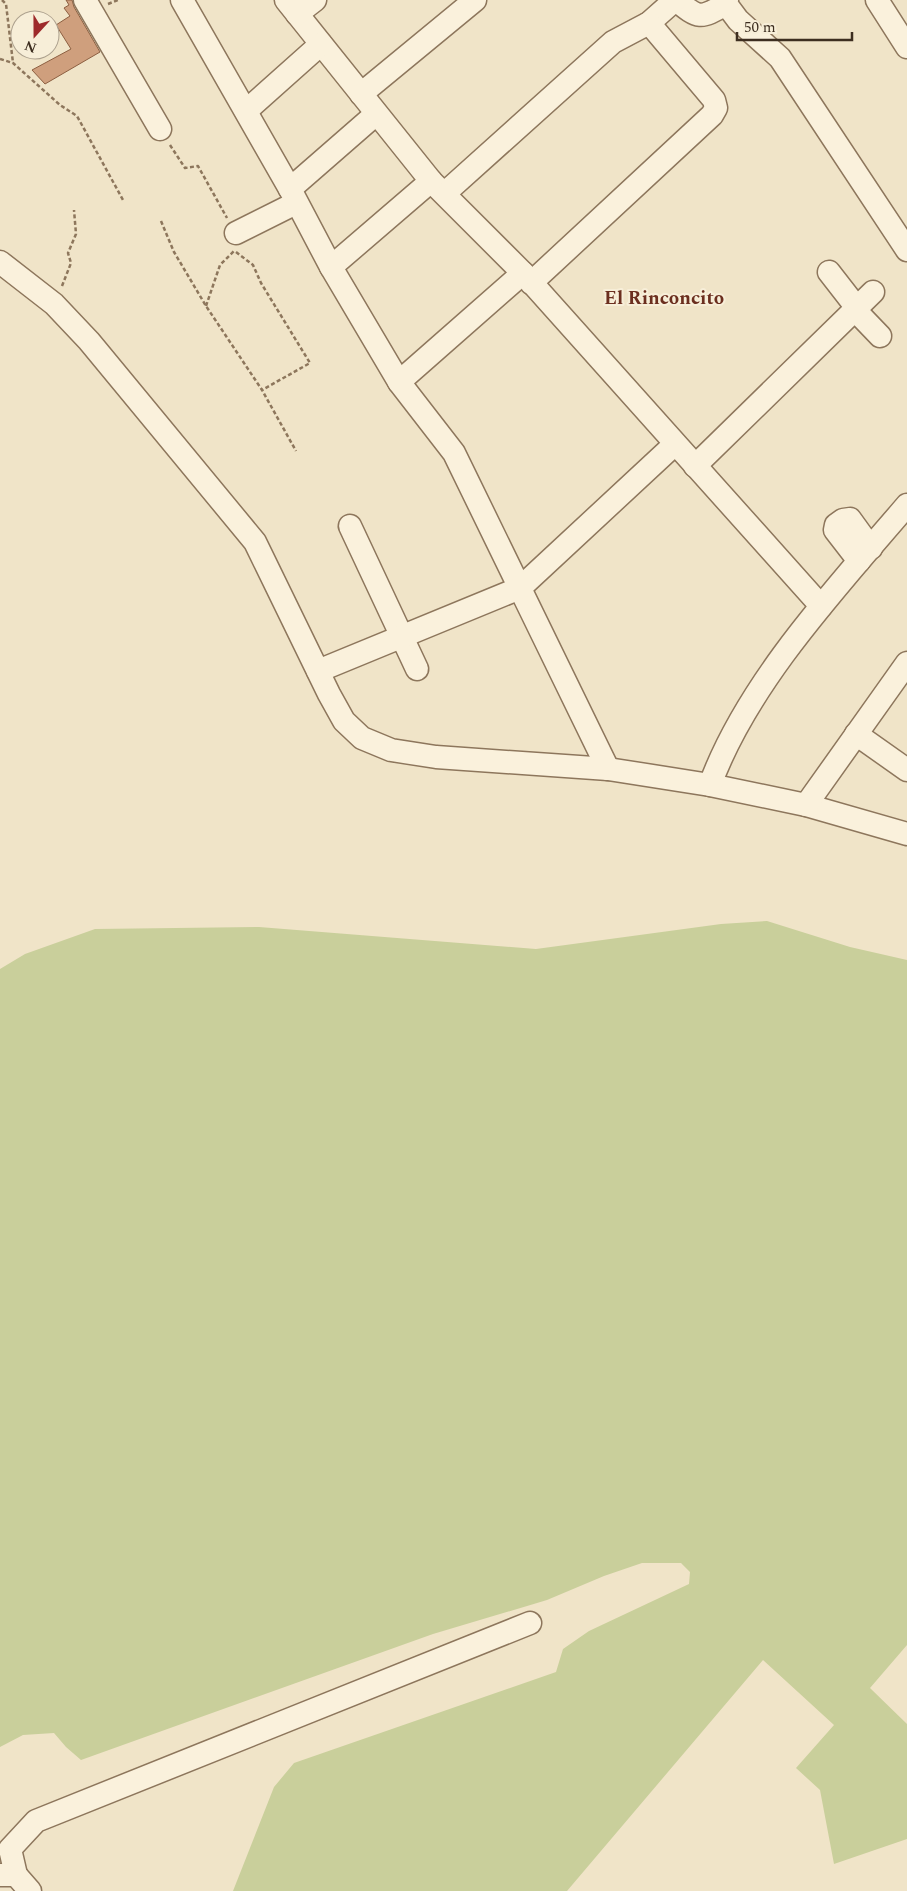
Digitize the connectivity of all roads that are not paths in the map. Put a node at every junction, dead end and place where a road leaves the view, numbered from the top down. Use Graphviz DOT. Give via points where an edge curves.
graph roads {
  1 [pos="85,0"];
  2 [pos="315,0"];
  3 [pos="475,0"];
  4 [pos="675,0"];
  5 [pos="876,0"];
  6 [pos="187,2"];
  7 [pos="726,2"];
  8 [pos="291,7"];
  9 [pos="649,23"];
  10 [pos="321,44"];
  11 [pos="907,47"];
  12 [pos="362,94"];
  13 [pos="246,111"];
  14 [pos="376,114"];
  15 [pos="160,129"];
  16 [pos="438,187"];
  17 [pos="293,196"];
  18 [pos="236,233"];
  19 [pos="907,250"];
  20 [pos="1,263"];
  21 [pos="331,267"];
  22 [pos="829,272"];
  23 [pos="527,278"];
  24 [pos="873,292"];
  25 [pos="856,309"];
  26 [pos="880,336"];
  27 [pos="399,382"];
  28 [pos="676,444"];
  29 [pos="695,466"];
  30 [pos="907,505"];
  31 [pos="350,526"];
  32 [pos="520,588"];
  33 [pos="821,606"];
  34 [pos="402,637"];
  35 [pos="417,669"];
  36 [pos="905,670"];
  37 [pos="318,671"];
  38 [pos="856,734"];
  39 [pos="608,769"];
  40 [pos="907,770"];
  41 [pos="710,786"];
  42 [pos="806,805"];
  43 [pos="907,834"];
  44 [pos="530,1623"];
  45 [pos="15,1880"];
  1 -- 15 [label="street"];
  2 -- 8 [label="street"];
  3 -- 12 [label="street"];
  4 -- 7 [label="street" via="692,14 701,16"];
  4 -- 9 [label="street"];
  5 -- 11 [label="street"];
  6 -- 13 [label="street"];
  7 -- 19 [label="street" via="738,20 780,58"];
  8 -- 10 [label="street"];
  9 -- 16 [label="street" via="612,42"];
  9 -- 23 [label="street" via="714,100 716,108 712,115"];
  10 -- 12 [label="street"];
  10 -- 13 [label="street"];
  12 -- 14 [label="street"];
  13 -- 17 [label="street"];
  14 -- 16 [label="street"];
  14 -- 17 [label="street"];
  16 -- 21 [label="street"];
  16 -- 23 [label="street"];
  17 -- 18 [label="street"];
  17 -- 21 [label="street"];
  20 -- 37 [label="street" via="54,304 89,341 255,542"];
  21 -- 27 [label="street"];
  22 -- 25 [label="street"];
  23 -- 27 [label="street"];
  23 -- 28 [label="street"];
  24 -- 25 [label="street"];
  25 -- 26 [label="street"];
  25 -- 29 [label="street"];
  27 -- 32 [label="street" via="454,453"];
  28 -- 29 [label="street"];
  28 -- 32 [label="street"];
  29 -- 33 [label="street"];
  30 -- 33 [label="street"];
  31 -- 34 [label="street"];
  32 -- 34 [label="street"];
  32 -- 39 [label="street"];
  33 -- 41 [label="street" via="766,679 733,734"];
  34 -- 35 [label="street"];
  34 -- 37 [label="street"];
  36 -- 38 [label="street"];
  37 -- 39 [label="street" via="344,721 362,738 391,750 436,757"];
  38 -- 40 [label="street"];
  38 -- 42 [label="street"];
  39 -- 41 [label="street"];
  41 -- 42 [label="street"];
  42 -- 43 [label="street"];
  44 -- 45 [label="street" via="36,1821 10,1849"];
}
